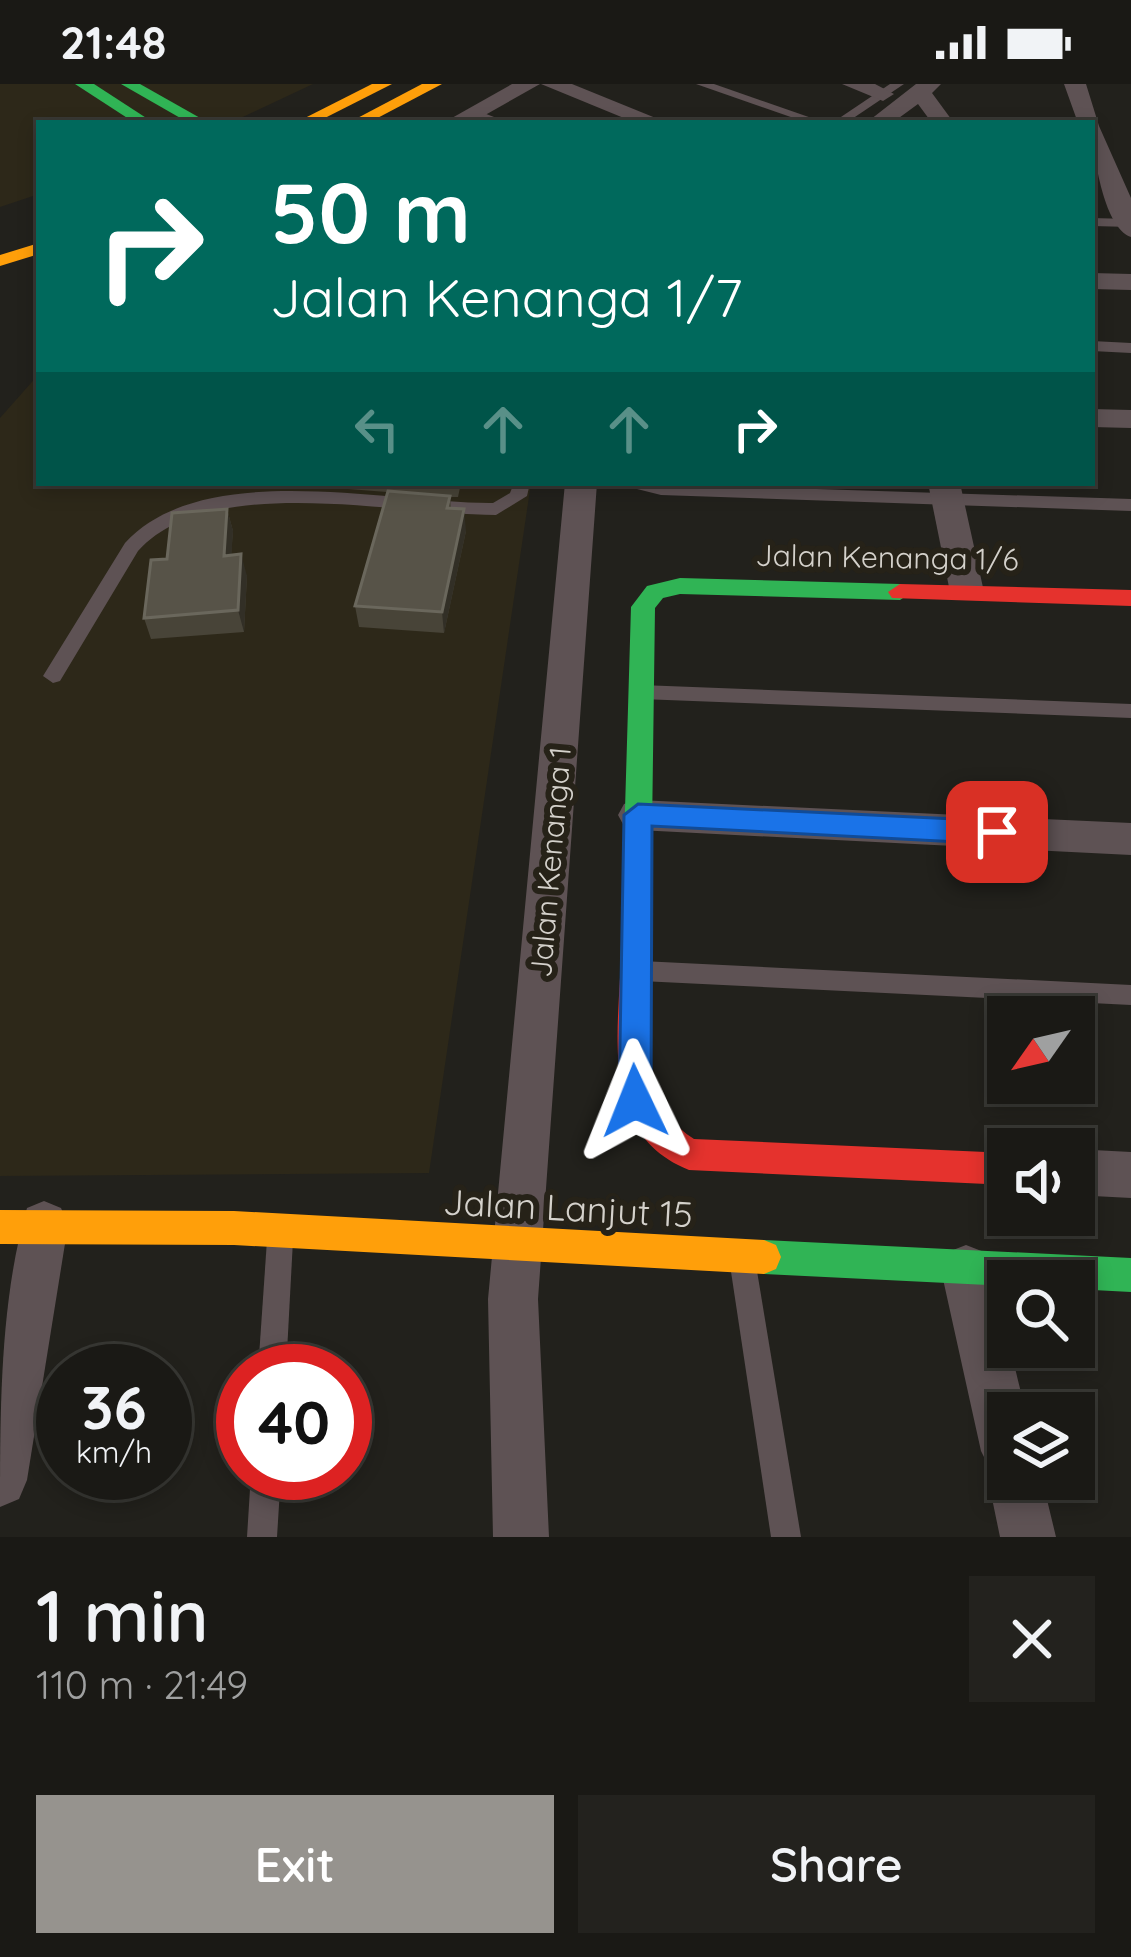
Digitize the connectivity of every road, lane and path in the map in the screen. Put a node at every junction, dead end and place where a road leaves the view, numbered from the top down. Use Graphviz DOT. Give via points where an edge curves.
graph roads {
  1 [pos="82,84"];
  2 [pos="129,84"];
  3 [pos="383,84"];
  4 [pos="434,84"];
  5 [pos="529,84"];
  6 [pos="552,84"];
  7 [pos="702,84"];
  8 [pos="853,84"];
  9 [pos="1075,84"];
  10 [pos="906,92"];
  11 [pos="463,118"];
  12 [pos="141,120"];
  13 [pos="195,120"];
  14 [pos="309,120"];
  15 [pos="362,120"];
  16 [pos="649,120"];
  17 [pos="811,120"];
  18 [pos="845,120"];
  19 [pos="880,120"];
  20 [pos="918,120"];
  21 [pos="939,120"];
  22 [pos="1088,120"];
  23 [pos="1095,137"];
  24 [pos="1110,168"];
  25 [pos="1095,222"];
  26 [pos="36,224"];
  27 [pos="1130,226"];
  28 [pos="0,236"];
  29 [pos="36,249"];
  30 [pos="0,261"];
  31 [pos="1095,281"];
  32 [pos="1131,282"];
  33 [pos="1095,346"];
  34 [pos="1131,348"];
  35 [pos="1095,418"];
  36 [pos="1131,419"];
  37 [pos="521,486"];
  38 [pos="581,486"];
  39 [pos="646,486"];
  40 [pos="946,490"];
  41 [pos="1131,505"];
  42 [pos="967,592"];
  43 [pos="1131,598"];
  44 [pos="53,676"];
  45 [pos="641,692"];
  46 [pos="1131,711"];
  47 [pos="638,815"];
  48 [pos="1131,839"];
  49 [pos="634,970"];
  50 [pos="1131,995"];
  51 [pos="987,1168"];
  52 [pos="1095,1173"];
  53 [pos="1131,1175"];
  54 [pos="22,1226"];
  55 [pos="280,1230"];
  56 [pos="520,1242"];
  57 [pos="742,1253"];
  58 [pos="966,1270"];
  59 [pos="1131,1275"];
  60 [pos="274,1344"];
  61 [pos="994,1392"];
  62 [pos="0,1480"];
  63 [pos="264,1500"];
  64 [pos="1020,1500"];
  65 [pos="262,1537"];
  66 [pos="521,1537"];
  67 [pos="786,1537"];
  68 [pos="1028,1537"];
  1 -- 12 [label="street"];
  2 -- 13 [label="street"];
  3 -- 14 [label="street"];
  4 -- 15 [label="street"];
  5 -- 11 [label="street"];
  6 -- 16 [label="street"];
  7 -- 17 [label="lane"];
  8 -- 10 [label="street"];
  9 -- 22 [label="street"];
  10 -- 18 [label="lane"];
  10 -- 19 [label="street"];
  10 -- 20 [label="street"];
  10 -- 21 [label="street"];
  23 -- 24 [label="street"];
  24 -- 27 [label="street"];
  25 -- 27 [label="lane"];
  26 -- 28 [label="street"];
  29 -- 30 [label="street"];
  31 -- 32 [label="street"];
  33 -- 34 [label="lane"];
  35 -- 36 [label="street"];
  37 -- 44 [label="lane" via="496,509 239,496 162,523 136,542"];
  38 -- 56 [label="street, Jalan Kenanga 1"];
  39 -- 40 [label="lane"];
  40 -- 41 [label="lane"];
  40 -- 42 [label="street"];
  42 -- 43 [label="street, Jalan Kenanga 1/6"];
  42 -- 45 [label="street, Jalan Kenanga 1/6" via="662,589 645,601"];
  45 -- 46 [label="lane"];
  45 -- 47 [label="street"];
  47 -- 48 [label="street"];
  47 -- 49 [label="street"];
  49 -- 50 [label="lane"];
  49 -- 51 [label="street" via="635,1101 651,1129 676,1148"];
  52 -- 53 [label="street"];
  54 -- 55 [label="street, Jalan Lanjut 15"];
  54 -- 62 [label="street"];
  55 -- 56 [label="street, Jalan Lanjut 15"];
  55 -- 60 [label="lane"];
  56 -- 57 [label="street, Jalan Lanjut 15"];
  56 -- 66 [label="street, Jalan Kenanga 1" via="514,1299"];
  57 -- 58 [label="street, Jalan Lanjut 15"];
  57 -- 67 [label="lane"];
  58 -- 59 [label="street, Jalan Lanjut 15"];
  58 -- 61 [label="street"];
  63 -- 65 [label="lane"];
  64 -- 68 [label="street"];
}
